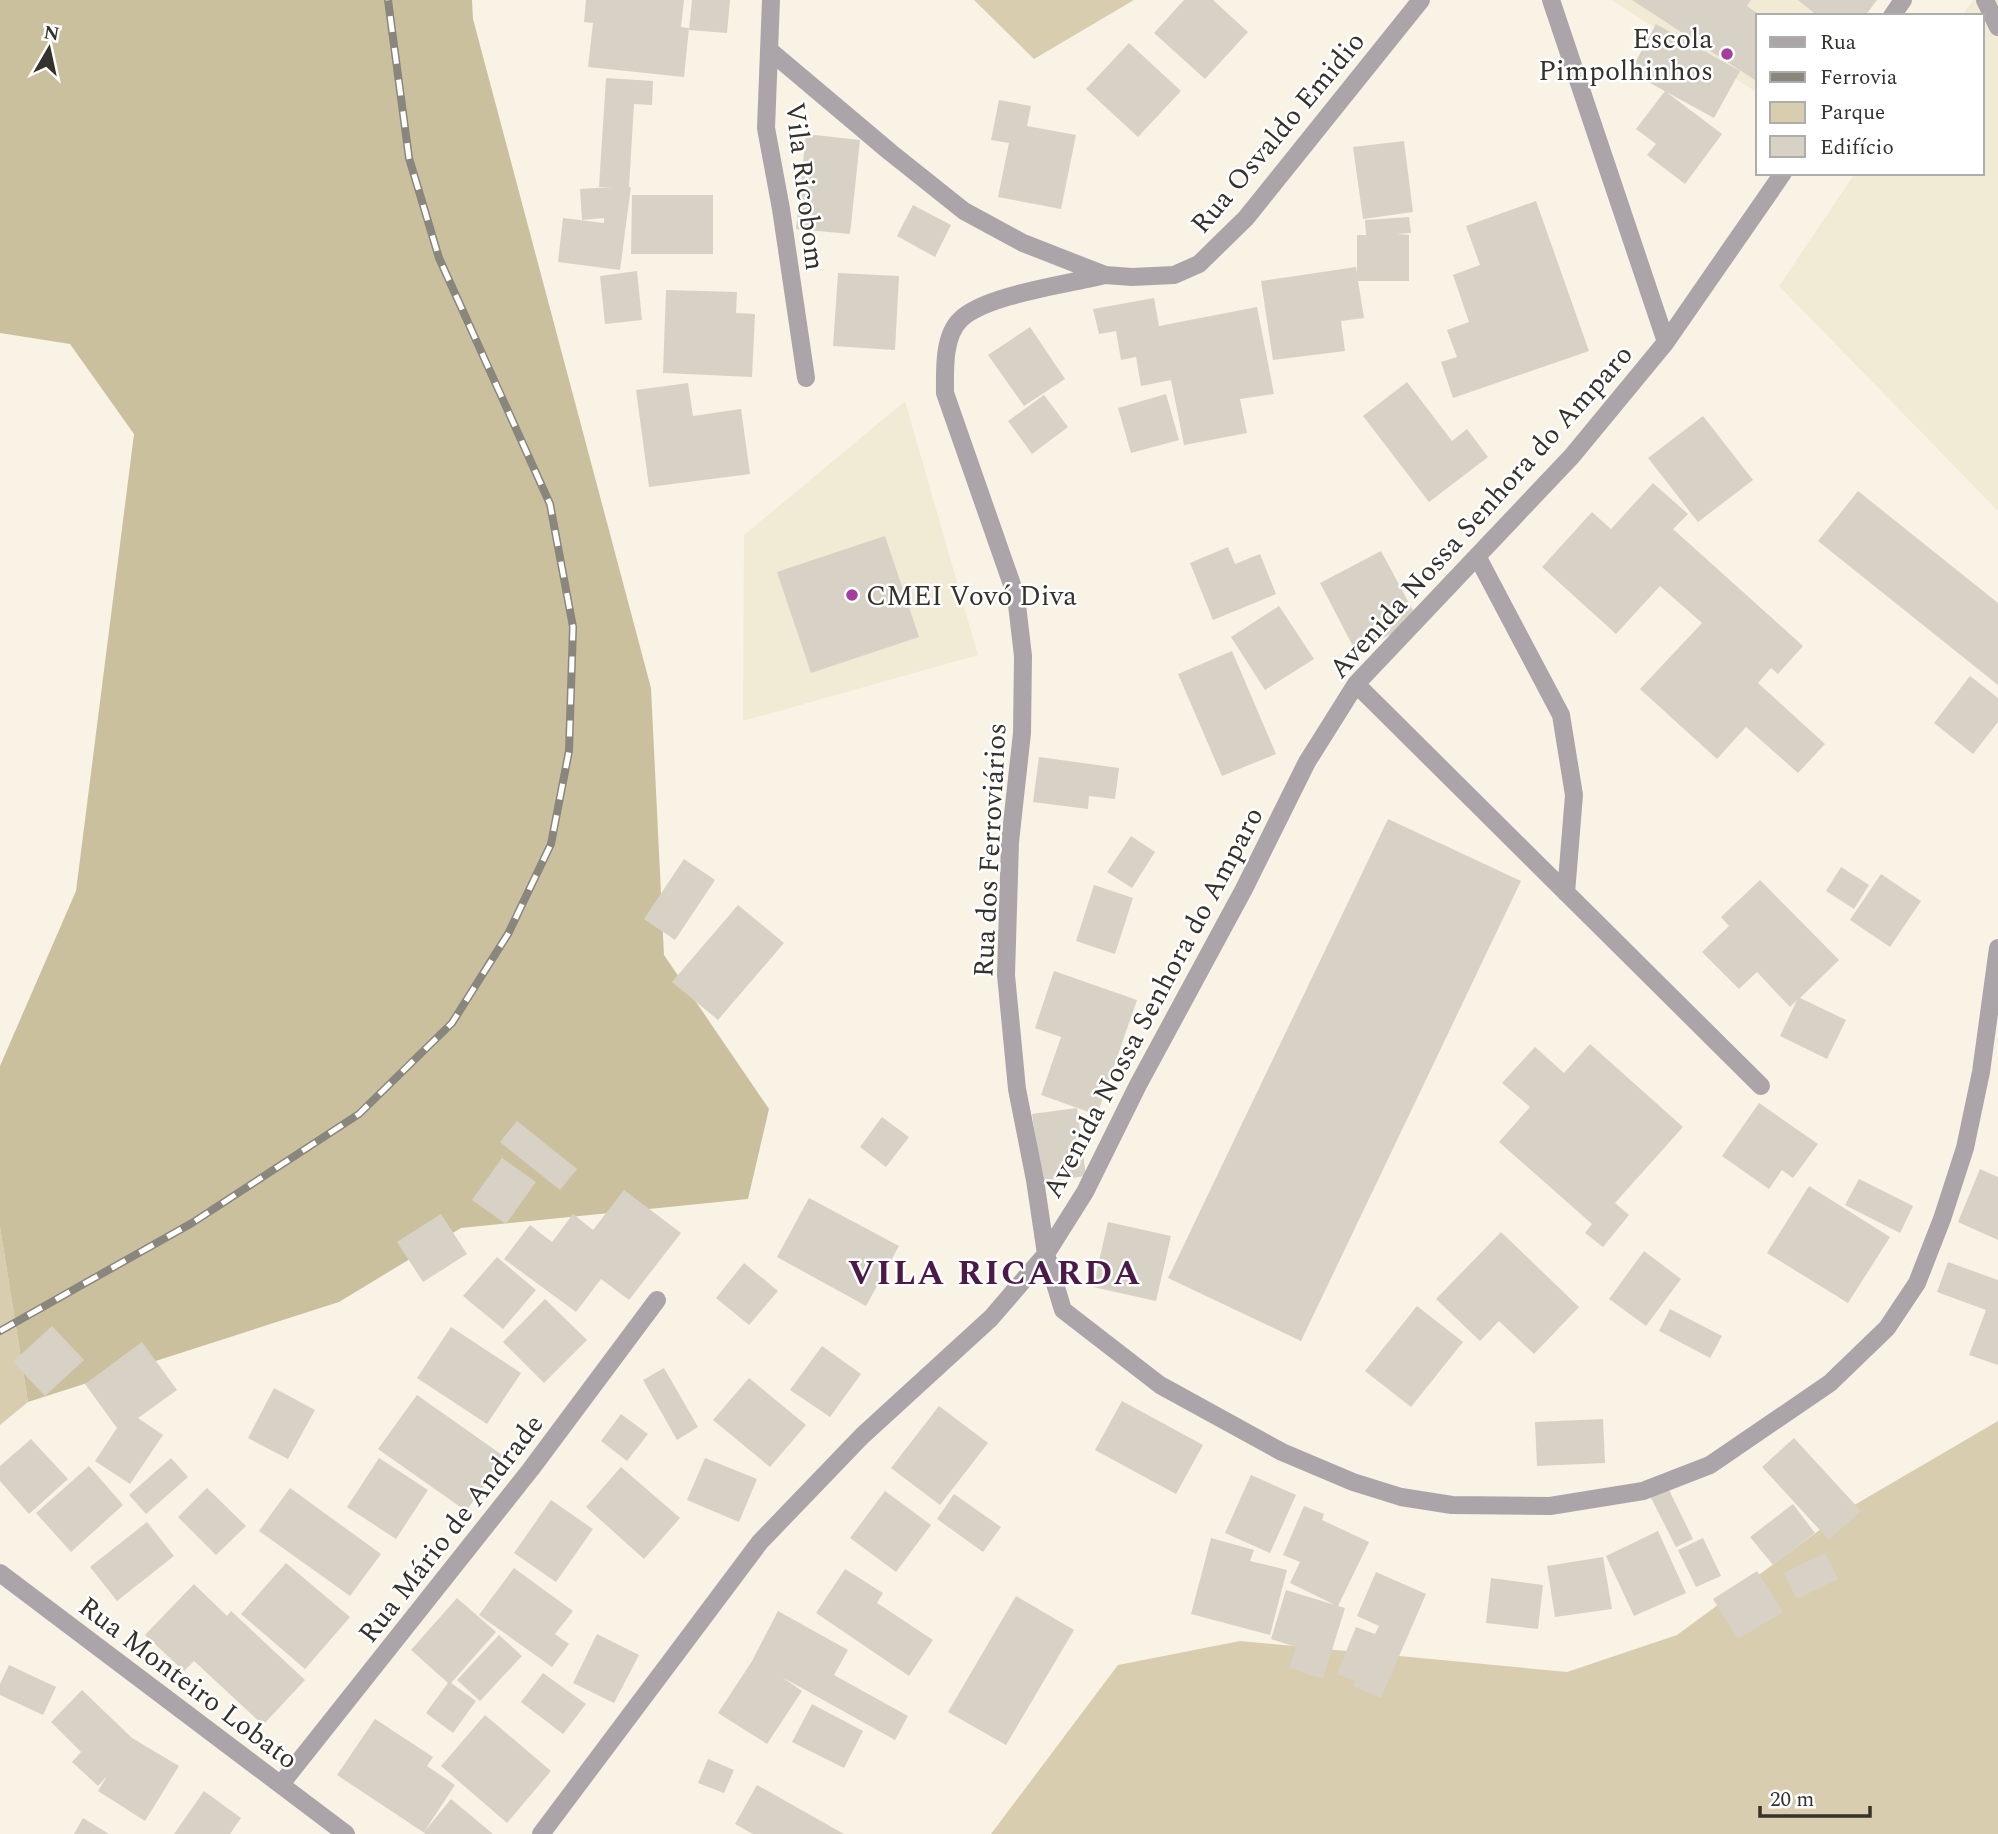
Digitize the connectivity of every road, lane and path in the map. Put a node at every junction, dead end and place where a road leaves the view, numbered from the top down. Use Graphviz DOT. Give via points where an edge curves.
graph roads {
  1 [pos="771,0"];
  2 [pos="1421,0"];
  3 [pos="1551,0"];
  4 [pos="1985,0"];
  5 [pos="1998,27"];
  6 [pos="769,50"];
  7 [pos="1782,175"];
  8 [pos="1105,275"];
  9 [pos="1666,342"];
  10 [pos="806,378"];
  11 [pos="1477,556"];
  12 [pos="1356,684"];
  13 [pos="1566,893"];
  14 [pos="1998,948"];
  15 [pos="1761,1086"];
  16 [pos="1046,1254"];
  17 [pos="657,1300"];
  18 [pos="0,1573"];
  19 [pos="281,1784"];
  20 [pos="346,1834"];
  21 [pos="541,1834"];
  1 -- 6 [label="street, Vila Ricobom"];
  2 -- 8 [label="street, Rua Osvaldo Emidio" via="1246,218 1199,264 1174,275"];
  3 -- 9 [label="street"];
  4 -- 5 [label="street"];
  6 -- 8 [label="street, Rua Osvaldo Emidio" via="964,211 1023,243"];
  6 -- 10 [label="street, Vila Ricobom" via="766,128"];
  7 -- 9 [label="street, Avenida Nossa Senhora do Amparo"];
  8 -- 16 [label="street, Rua dos Ferroviários" via="979,306 958,321 945,364 945,393 1016,596 1023,656 1006,975 1017,1089"];
  9 -- 11 [label="street, Avenida Nossa Senhora do Amparo" via="1572,456"];
  11 -- 12 [label="street, Avenida Nossa Senhora do Amparo"];
  11 -- 13 [label="street" via="1561,715 1574,794"];
  12 -- 13 [label="street"];
  12 -- 16 [label="street, Avenida Nossa Senhora do Amparo" via="1307,762 1085,1192"];
  13 -- 15 [label="street"];
  14 -- 16 [label="street, Rua dos Ferroviários" via="1965,1148 1917,1283 1886,1328 1830,1383 1710,1465 1643,1491 1550,1506 1452,1505 1401,1497 1353,1482 1282,1452 1160,1385 1063,1310"];
  16 -- 21 [label="street, Avenida Nossa Senhora do Amparo" via="991,1318 862,1436 760,1542"];
  17 -- 19 [label="street, Rua Mário de Andrade" via="531,1469"];
  18 -- 19 [label="street, Rua Monteiro Lobato"];
  19 -- 20 [label="street, Rua Monteiro Lobato"];
}
